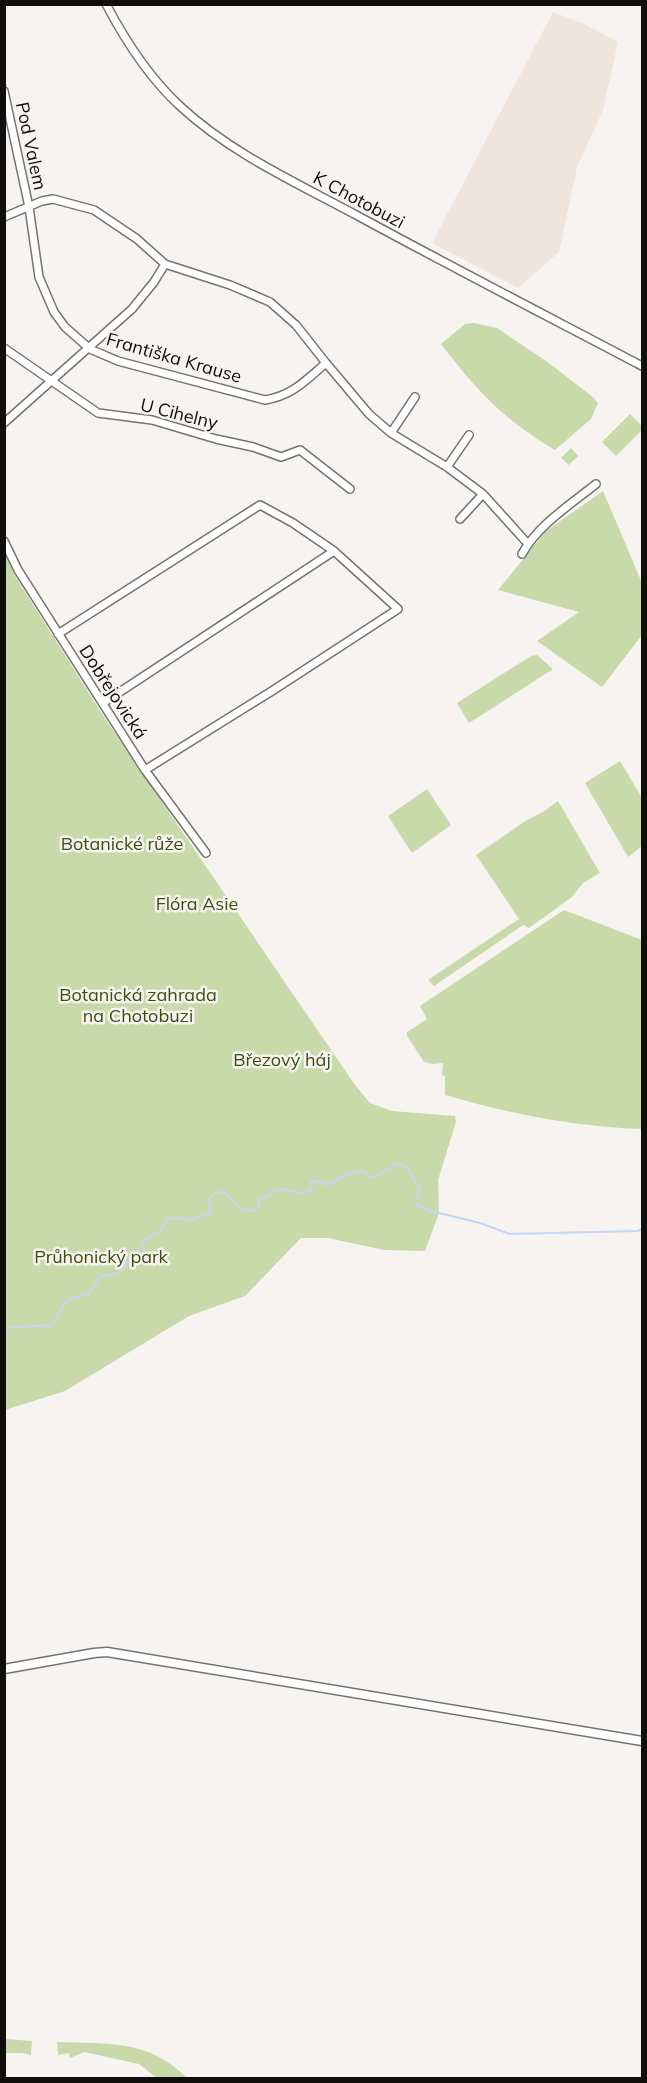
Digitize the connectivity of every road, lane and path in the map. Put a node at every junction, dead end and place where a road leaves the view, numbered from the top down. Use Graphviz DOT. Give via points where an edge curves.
graph roads {
  1 [pos="106,4"];
  2 [pos="4,92"];
  3 [pos="7,122"];
  4 [pos="29,207"];
  5 [pos="4,217"];
  6 [pos="165,264"];
  7 [pos="4,348"];
  8 [pos="90,349"];
  9 [pos="326,363"];
  10 [pos="642,366"];
  11 [pos="51,381"];
  12 [pos="415,398"];
  13 [pos="4,423"];
  14 [pos="391,432"];
  15 [pos="469,435"];
  16 [pos="447,467"];
  17 [pos="596,484"];
  18 [pos="350,489"];
  19 [pos="483,494"];
  20 [pos="460,519"];
  21 [pos="4,541"];
  22 [pos="528,544"];
  23 [pos="334,551"];
  24 [pos="522,554"];
  25 [pos="58,634"];
  26 [pos="103,703"];
  27 [pos="146,770"];
  28 [pos="206,853"];
  29 [pos="4,1669"];
  30 [pos="642,1741"];
  1 -- 10 [label="street, K Chotobuzi" via="138,58 158,82 220,139"];
  2 -- 3 [label="street, Pod Valem"];
  3 -- 4 [label="street, Pod Valem"];
  4 -- 5 [label="street"];
  4 -- 6 [label="street" via="53,199 94,210"];
  4 -- 8 [label="street, Františka Krause" via="36,261 47,297 65,327"];
  6 -- 8 [label="street" via="132,309"];
  6 -- 9 [label="street" via="270,302 296,325"];
  7 -- 11 [label="street, U Cihelny"];
  8 -- 9 [label="street, Františka Krause" via="118,361 265,400 294,390"];
  8 -- 11 [label="street"];
  9 -- 14 [label="street" via="369,414"];
  11 -- 13 [label="street"];
  11 -- 18 [label="street, U Cihelny" via="98,413 152,420 281,457 300,450"];
  12 -- 14 [label="street"];
  14 -- 16 [label="street"];
  15 -- 16 [label="street"];
  16 -- 19 [label="street"];
  17 -- 22 [label="street"];
  19 -- 20 [label="street"];
  19 -- 22 [label="street"];
  21 -- 25 [label="street, Dobřejovická"];
  22 -- 24 [label="street"];
  23 -- 25 [label="street" via="260,505"];
  23 -- 26 [label="street"];
  23 -- 27 [label="street" via="398,609"];
  25 -- 26 [label="street, Dobřejovická"];
  26 -- 27 [label="street, Dobřejovická"];
  27 -- 28 [label="street, Dobřejovická"];
  29 -- 30 [label="street" via="107,1652"];
}
